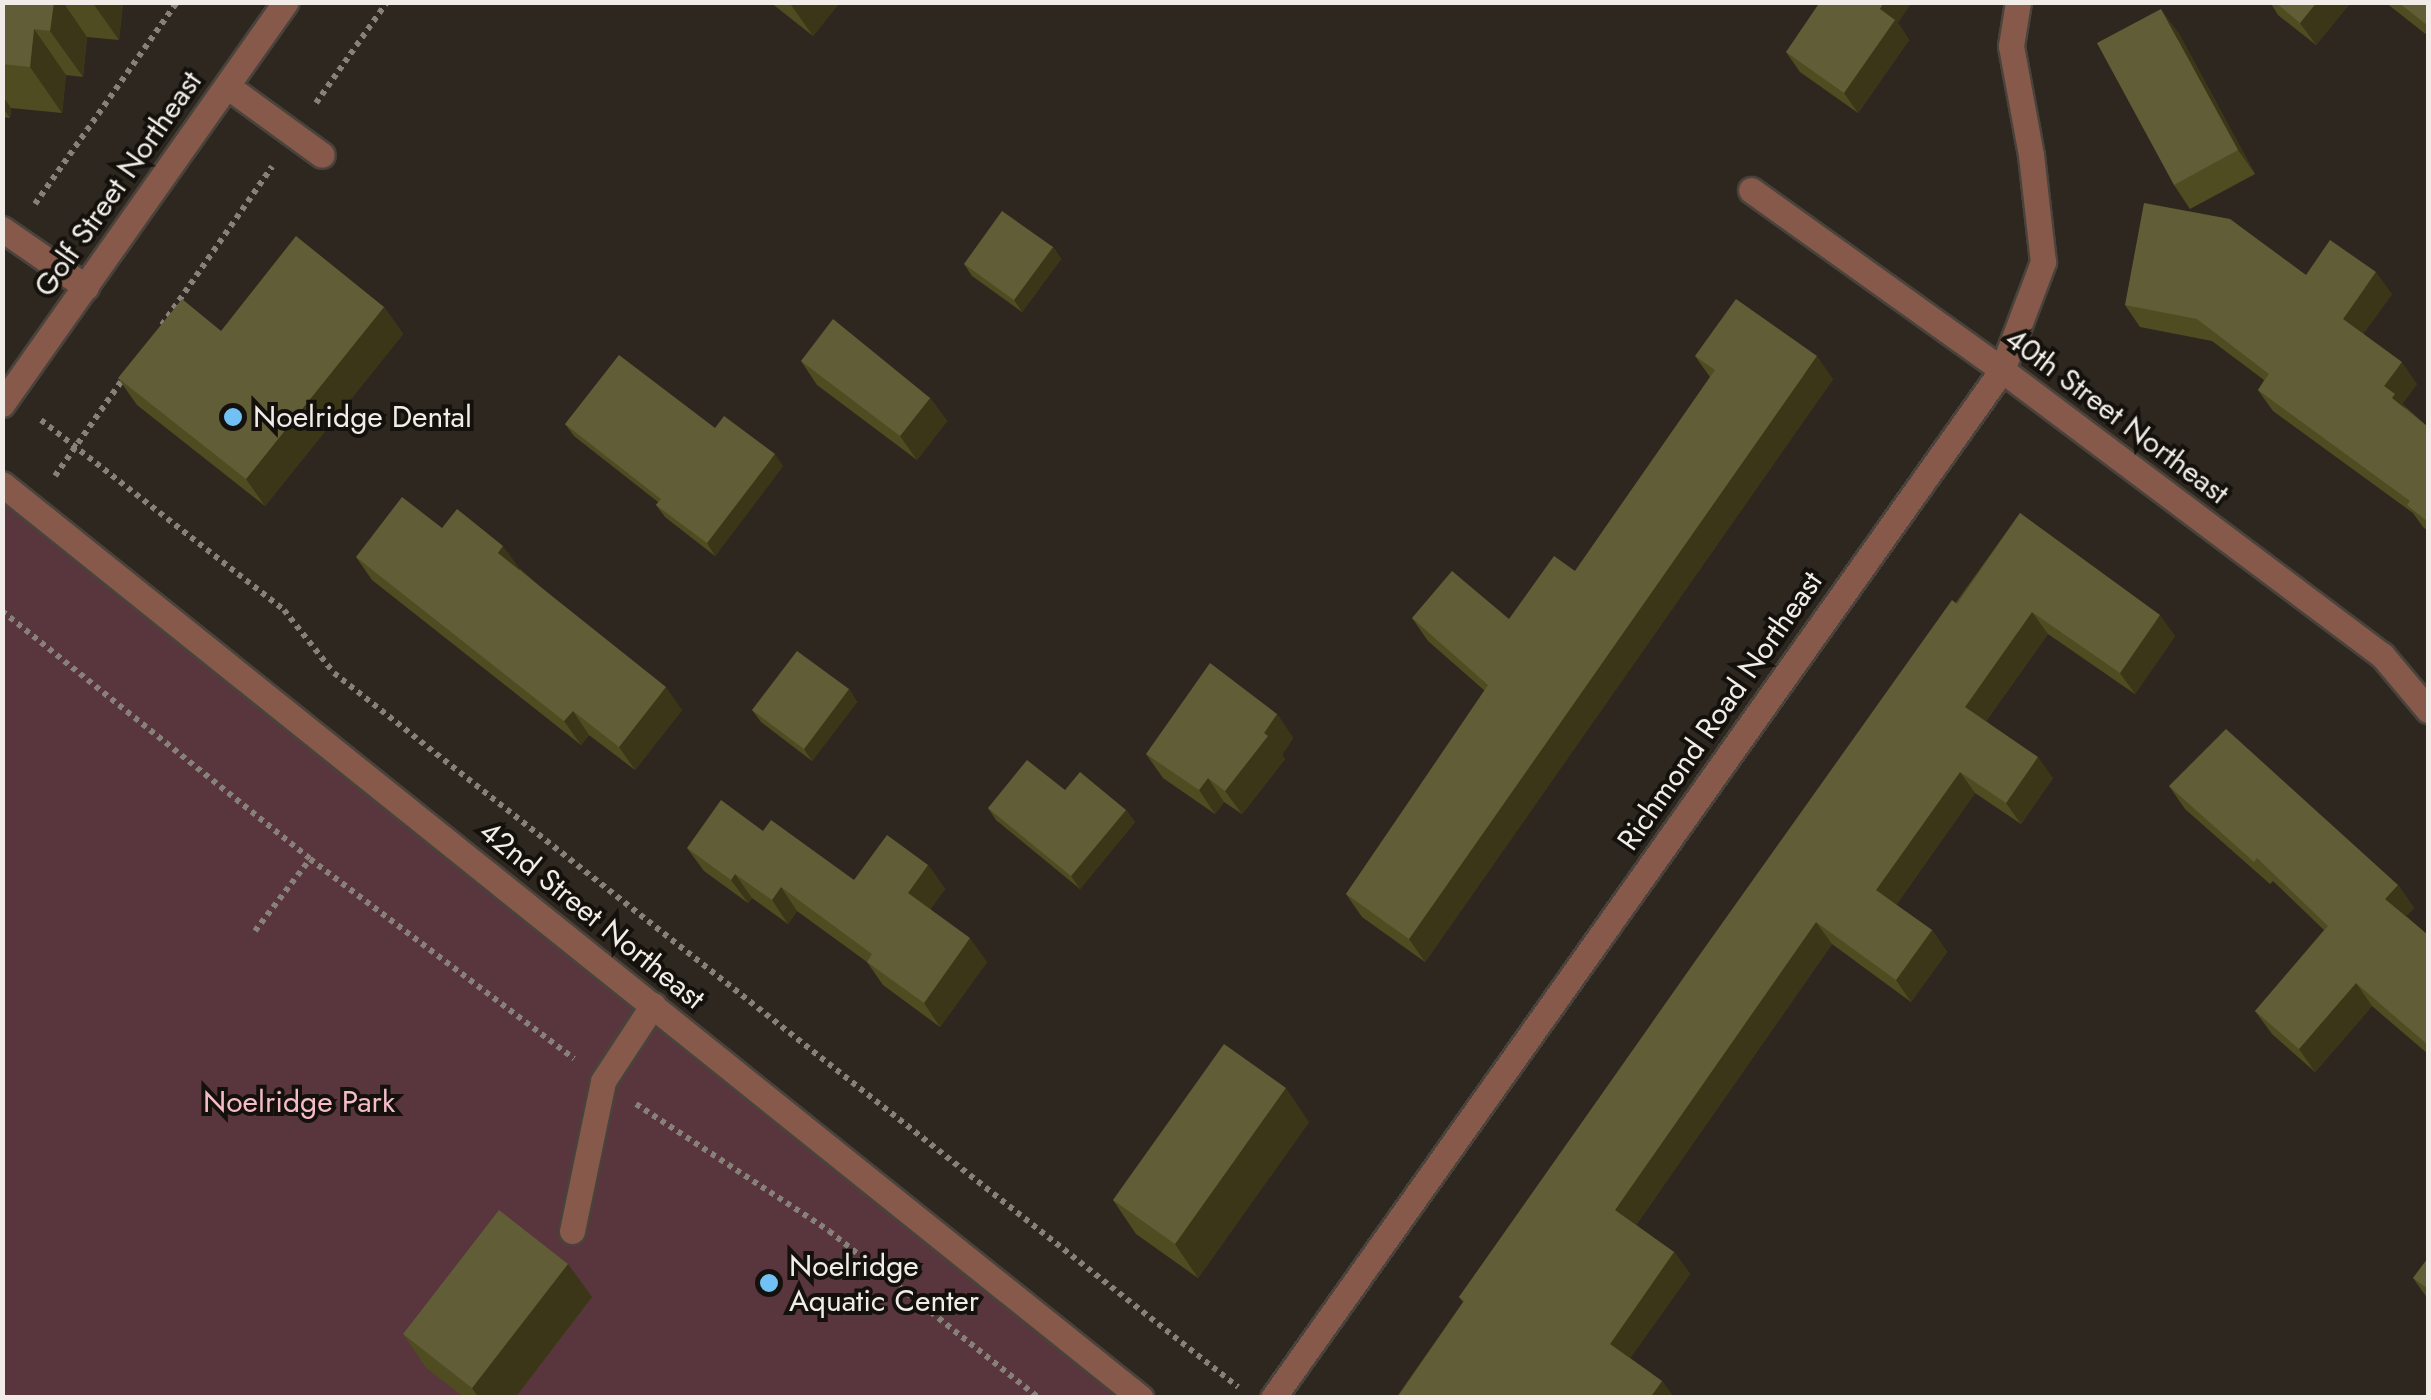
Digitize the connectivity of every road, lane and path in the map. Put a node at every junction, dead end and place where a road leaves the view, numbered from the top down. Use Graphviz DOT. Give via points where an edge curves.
graph roads {
  1 [pos="177,2"];
  2 [pos="286,2"];
  3 [pos="387,2"];
  4 [pos="2018,2"];
  5 [pos="227,86"];
  6 [pos="294,135"];
  7 [pos="322,155"];
  8 [pos="1751,190"];
  9 [pos="8,232"];
  10 [pos="86,287"];
  11 [pos="153,337"];
  12 [pos="131,368"];
  13 [pos="2002,370"];
  14 [pos="2,404"];
  15 [pos="41,420"];
  16 [pos="75,446"];
  17 [pos="52,481"];
  18 [pos="2,484"];
  19 [pos="2,611"];
  20 [pos="2428,710"];
  21 [pos="310,858"];
  22 [pos="255,931"];
  23 [pos="653,1006"];
  24 [pos="603,1081"];
  25 [pos="572,1232"];
  26 [pos="1039,1398"];
  27 [pos="1141,1398"];
  28 [pos="1251,1398"];
  29 [pos="1273,1398"];
  1 -- 9 [label="path"];
  2 -- 5 [label="street, Golf Street Northeast"];
  3 -- 6 [label="path"];
  4 -- 13 [label="street, Richmond Road Northeast" via="2011,46 2043,262"];
  5 -- 6 [label="street"];
  5 -- 10 [label="street, Golf Street Northeast"];
  6 -- 7 [label="street"];
  6 -- 11 [label="path"];
  8 -- 13 [label="street, 40th Street Northeast"];
  9 -- 10 [label="street"];
  10 -- 14 [label="street, Golf Street Northeast"];
  12 -- 16 [label="path"];
  13 -- 20 [label="street, 40th Street Northeast" via="2382,655"];
  13 -- 29 [label="street, Richmond Road Northeast"];
  15 -- 16 [label="path"];
  16 -- 17 [label="path"];
  16 -- 28 [label="path" via="284,610 334,673"];
  18 -- 23 [label="street, 42nd Street Northeast"];
  19 -- 21 [label="path"];
  21 -- 22 [label="path"];
  21 -- 24 [label="path"];
  23 -- 24 [label="street"];
  23 -- 27 [label="street, 42nd Street Northeast"];
  24 -- 25 [label="street"];
  24 -- 26 [label="path" via="830,1231"];
}
